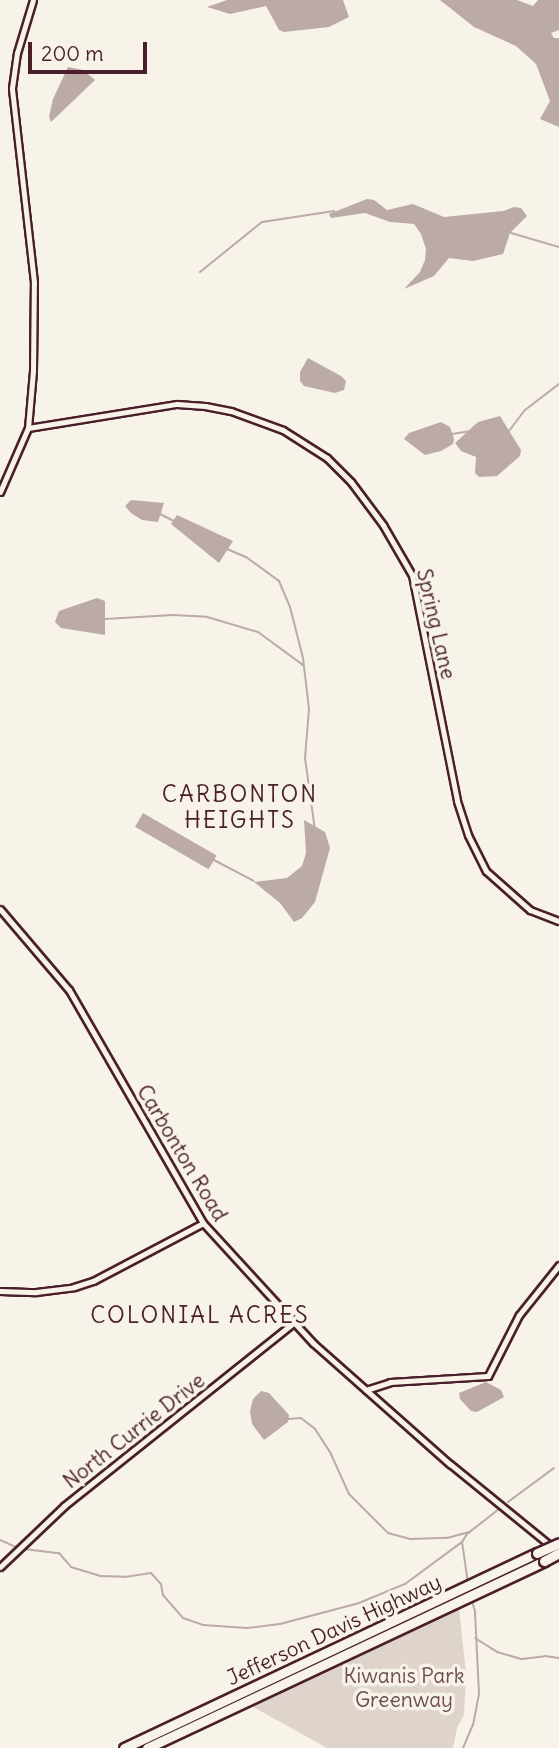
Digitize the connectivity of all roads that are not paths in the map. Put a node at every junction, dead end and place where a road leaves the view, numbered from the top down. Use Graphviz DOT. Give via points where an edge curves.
graph roads {
  1 [pos="33,0"];
  2 [pos="28,428"];
  3 [pos="0,492"];
  4 [pos="0,909"];
  5 [pos="559,921"];
  6 [pos="203,1223"];
  7 [pos="559,1265"];
  8 [pos="0,1291"];
  9 [pos="292,1324"];
  10 [pos="366,1390"];
  11 [pos="559,1542"];
  12 [pos="559,1554"];
  13 [pos="0,1567"];
  14 [pos="124,1748"];
  15 [pos="147,1748"];
  1 -- 2 [label="street" via="12,88 34,282"];
  2 -- 3 [label="street"];
  2 -- 5 [label="street, Spring Lane" via="177,404 205,406 283,430 327,458 383,525 412,575 457,801 486,871 530,910"];
  4 -- 6 [label="street, Carbonton Road" via="69,990"];
  6 -- 8 [label="street" via="93,1281 36,1292"];
  6 -- 9 [label="street, Carbonton Road"];
  7 -- 10 [label="street" via="519,1315 488,1376 390,1382"];
  9 -- 10 [label="street, Carbonton Road"];
  9 -- 13 [label="street, North Currie Drive" via="64,1506"];
  10 -- 12 [label="street, Carbonton Road"];
  11 -- 14 [label="highway, Jefferson Davis Highway, bridge"];
  12 -- 15 [label="highway, Jefferson Davis Highway, bridge"];
}
